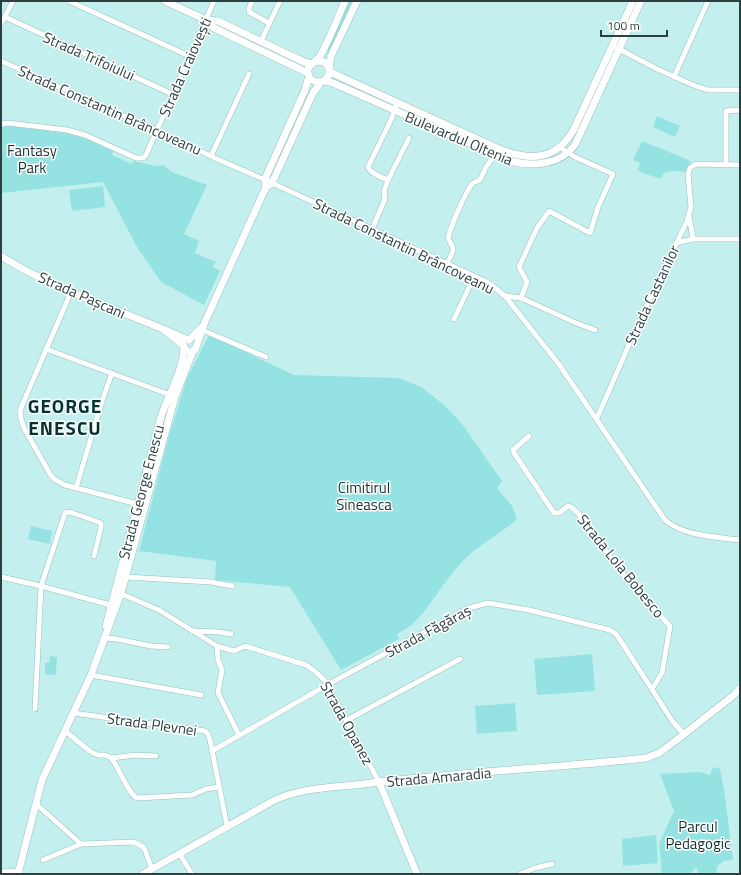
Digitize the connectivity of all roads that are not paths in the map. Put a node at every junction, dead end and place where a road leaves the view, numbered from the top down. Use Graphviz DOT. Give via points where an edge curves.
graph roads {
  1 [pos="13,1"];
  2 [pos="68,1"];
  3 [pos="165,1"];
  4 [pos="214,1"];
  5 [pos="252,1"];
  6 [pos="280,1"];
  7 [pos="345,1"];
  8 [pos="357,1"];
  9 [pos="633,1"];
  10 [pos="641,1"];
  11 [pos="708,1"];
  12 [pos="5,18"];
  13 [pos="206,20"];
  14 [pos="270,23"];
  15 [pos="1,24"];
  16 [pos="261,41"];
  17 [pos="616,47"];
  18 [pos="190,56"];
  19 [pos="1,61"];
  20 [pos="313,63"];
  21 [pos="330,70"];
  22 [pos="249,74"];
  23 [pos="309,74"];
  24 [pos="674,77"];
  25 [pos="323,81"];
  26 [pos="740,90"];
  27 [pos="172,94"];
  28 [pos="396,107"];
  29 [pos="740,110"];
  30 [pos="1,124"];
  31 [pos="156,130"];
  32 [pos="409,138"];
  33 [pos="560,148"];
  34 [pos="497,152"];
  35 [pos="567,153"];
  36 [pos="210,156"];
  37 [pos="726,165"];
  38 [pos="740,165"];
  39 [pos="388,180"];
  40 [pos="268,183"];
  41 [pos="689,215"];
  42 [pos="372,229"];
  43 [pos="693,239"];
  44 [pos="740,239"];
  45 [pos="676,243"];
  46 [pos="1,256"];
  47 [pos="447,264"];
  48 [pos="474,277"];
  49 [pos="70,292"];
  50 [pos="505,296"];
  51 [pos="521,298"];
  52 [pos="454,319"];
  53 [pos="203,327"];
  54 [pos="595,330"];
  55 [pos="186,344"];
  56 [pos="46,349"];
  57 [pos="195,349"];
  58 [pos="266,357"];
  59 [pos="112,373"];
  60 [pos="172,396"];
  61 [pos="597,418"];
  62 [pos="529,436"];
  63 [pos="76,488"];
  64 [pos="142,505"];
  65 [pos="740,540"];
  66 [pos="94,556"];
  67 [pos="1,577"];
  68 [pos="126,577"];
  69 [pos="41,586"];
  70 [pos="232,586"];
  71 [pos="117,592"];
  72 [pos="113,606"];
  73 [pos="192,631"];
  74 [pos="231,634"];
  75 [pos="104,638"];
  76 [pos="217,646"];
  77 [pos="168,647"];
  78 [pos="460,659"];
  79 [pos="91,676"];
  80 [pos="327,685"];
  81 [pos="740,688"];
  82 [pos="652,689"];
  83 [pos="737,693"];
  84 [pos="201,695"];
  85 [pos="36,709"];
  86 [pos="73,712"];
  87 [pos="347,720"];
  88 [pos="65,731"];
  89 [pos="684,734"];
  90 [pos="239,735"];
  91 [pos="212,751"];
  92 [pos="156,756"];
  93 [pos="111,758"];
  94 [pos="379,782"];
  95 [pos="219,787"];
  96 [pos="36,804"];
  97 [pos="227,826"];
  98 [pos="81,844"];
  99 [pos="178,854"];
  100 [pos="43,860"];
  101 [pos="552,864"];
  102 [pos="152,869"];
  103 [pos="1,872"];
  104 [pos="19,873"];
  105 [pos="143,874"];
  106 [pos="192,874"];
  107 [pos="417,874"];
  108 [pos="520,874"];
  1 -- 12 [label="street"];
  2 -- 18 [label="street"];
  3 -- 13 [label="street"];
  4 -- 13 [label="street, Strada Craiovești"];
  5 -- 14 [label="street" via="249,12"];
  6 -- 14 [label="street"];
  7 -- 20 [label="street" via="325,47"];
  8 -- 21 [label="street" via="331,56"];
  9 -- 17 [label="street, Bulevardul Oltenia"];
  10 -- 17 [label="street, Bulevardul Oltenia"];
  11 -- 24 [label="street"];
  12 -- 15 [label="street"];
  12 -- 27 [label="street, Strada Trifoiului"];
  13 -- 16 [label="street" via="214,20"];
  13 -- 18 [label="street, Strada Craiovești"];
  13 -- 23 [label="street" via="214,28"];
  14 -- 16 [label="street"];
  16 -- 20 [label="street" via="304,62"];
  17 -- 24 [label="street"];
  17 -- 33 [label="street, Bulevardul Oltenia" via="573,131"];
  17 -- 35 [label="street, Bulevardul Oltenia" via="578,138"];
  18 -- 27 [label="street, Strada Craiovești"];
  19 -- 31 [label="street, Strada Constantin Brâncoveanu"];
  20 -- 21 [label="street" via="324,62"];
  20 -- 23 [label="street" via="309,68"];
  21 -- 25 [label="street" via="328,77"];
  21 -- 28 [label="street, Bulevardul Oltenia"];
  22 -- 36 [label="street"];
  23 -- 25 [label="street" via="314,81"];
  23 -- 40 [label="street, Strada George Enescu"];
  24 -- 26 [label="street" via="708,90"];
  25 -- 28 [label="street, Bulevardul Oltenia"];
  25 -- 40 [label="street, Strada George Enescu" via="313,93"];
  27 -- 31 [label="street, Strada Craiovești"];
  28 -- 34 [label="street, Bulevardul Oltenia"];
  28 -- 39 [label="street" via="368,167 372,172"];
  29 -- 37 [label="street" via="726,111"];
  30 -- 31 [label="street, Strada Craiovești" via="84,134 140,159 146,155"];
  31 -- 36 [label="street, Strada Constantin Brâncoveanu"];
  32 -- 39 [label="street"];
  33 -- 34 [label="street, Bulevardul Oltenia" via="542,156 528,157"];
  33 -- 35 [label="street"];
  34 -- 35 [label="street, Bulevardul Oltenia" via="518,163 531,164 549,162"];
  34 -- 47 [label="street" via="480,180 471,186 455,219 448,238 453,251"];
  35 -- 51 [label="street" via="613,174 590,233 549,211 537,228 519,267 527,282"];
  36 -- 40 [label="street, Strada Constantin Brâncoveanu"];
  37 -- 38 [label="street"];
  37 -- 41 [label="street, Strada Castanilor" via="696,164 690,168"];
  39 -- 42 [label="street" via="384,191 385,199"];
  40 -- 42 [label="street, Strada Constantin Brâncoveanu"];
  40 -- 53 [label="street, Strada George Enescu"];
  41 -- 43 [label="street"];
  41 -- 45 [label="street, Strada Castanilor"];
  42 -- 47 [label="street, Strada Constantin Brâncoveanu"];
  43 -- 44 [label="street"];
  43 -- 45 [label="street"];
  45 -- 61 [label="street, Strada Castanilor"];
  46 -- 49 [label="street, Strada Pașcani"];
  47 -- 48 [label="street, Strada Constantin Brâncoveanu"];
  48 -- 50 [label="street, Strada Constantin Brâncoveanu" via="489,283"];
  48 -- 52 [label="street"];
  49 -- 55 [label="street, Strada Pașcani" via="164,330"];
  49 -- 56 [label="street"];
  50 -- 51 [label="street"];
  50 -- 61 [label="street, Strada Constantin Brâncoveanu" via="534,331"];
  51 -- 54 [label="street"];
  53 -- 55 [label="street, Strada George Enescu"];
  53 -- 57 [label="street, Strada George Enescu"];
  53 -- 58 [label="street"];
  55 -- 57 [label="street" via="189,352"];
  55 -- 57 [label="street" via="195,342"];
  55 -- 60 [label="street, Strada George Enescu" via="183,363"];
  56 -- 59 [label="street"];
  56 -- 63 [label="street" via="22,403 21,419 50,474 59,482"];
  57 -- 60 [label="street, Strada George Enescu"];
  59 -- 60 [label="street"];
  59 -- 63 [label="street"];
  60 -- 64 [label="street, Strada George Enescu" via="161,417"];
  61 -- 65 [label="street, Strada Constantin Brâncoveanu" via="640,485 671,526 685,532"];
  62 -- 82 [label="street, Strada Lola Bobesco" via="513,450 554,513 557,514 571,506 634,587 670,626 662,673"];
  63 -- 64 [label="street"];
  64 -- 68 [label="street, Strada George Enescu"];
  64 -- 71 [label="street, Strada George Enescu"];
  66 -- 69 [label="street" via="101,523 70,512 65,513"];
  67 -- 69 [label="street"];
  68 -- 70 [label="street" via="211,582"];
  68 -- 71 [label="street, Strada George Enescu"];
  69 -- 72 [label="street"];
  69 -- 85 [label="street"];
  71 -- 72 [label="street, Strada George Enescu"];
  71 -- 73 [label="street, Strada Opanez" via="159,610"];
  72 -- 75 [label="street, Strada George Enescu"];
  73 -- 74 [label="street"];
  73 -- 76 [label="street, Strada Opanez"];
  75 -- 77 [label="street"];
  75 -- 79 [label="street, Strada George Enescu"];
  76 -- 80 [label="street, Strada Opanez" via="234,651 245,646 306,665"];
  76 -- 90 [label="street" via="222,670 218,693"];
  78 -- 87 [label="street"];
  79 -- 84 [label="street"];
  79 -- 86 [label="street, Strada George Enescu"];
  80 -- 82 [label="street, Strada Făgăraș" via="469,608 488,603 610,630 616,634"];
  80 -- 87 [label="street, Strada Opanez"];
  80 -- 90 [label="street, Strada Făgăraș"];
  81 -- 83 [label="street, Strada Amaradia"];
  82 -- 89 [label="street, Strada Făgăraș" via="673,722"];
  83 -- 89 [label="street, Strada Amaradia"];
  86 -- 88 [label="street, Strada George Enescu"];
  86 -- 91 [label="street, Strada Plevnei" via="205,731"];
  87 -- 94 [label="street, Strada Opanez"];
  88 -- 93 [label="street" via="92,752"];
  88 -- 96 [label="street, Strada George Enescu" via="42,780"];
  89 -- 94 [label="street, Strada Amaradia" via="658,753 646,758"];
  90 -- 91 [label="street, Strada Făgăraș"];
  91 -- 95 [label="street, Strada Plevnei"];
  92 -- 93 [label="street"];
  93 -- 95 [label="street" via="134,796 142,798 192,795"];
  94 -- 97 [label="street, Strada Amaradia" via="291,793"];
  94 -- 107 [label="street"];
  95 -- 97 [label="street, Strada Plevnei"];
  96 -- 98 [label="street"];
  96 -- 104 [label="street, Strada George Enescu"];
  97 -- 99 [label="street, Strada Amaradia"];
  98 -- 100 [label="street"];
  98 -- 102 [label="street" via="134,842 145,850"];
  99 -- 102 [label="street, Strada Amaradia"];
  99 -- 106 [label="street"];
  101 -- 108 [label="street"];
  102 -- 105 [label="street, Strada Amaradia"];
  103 -- 104 [label="street"];
}
